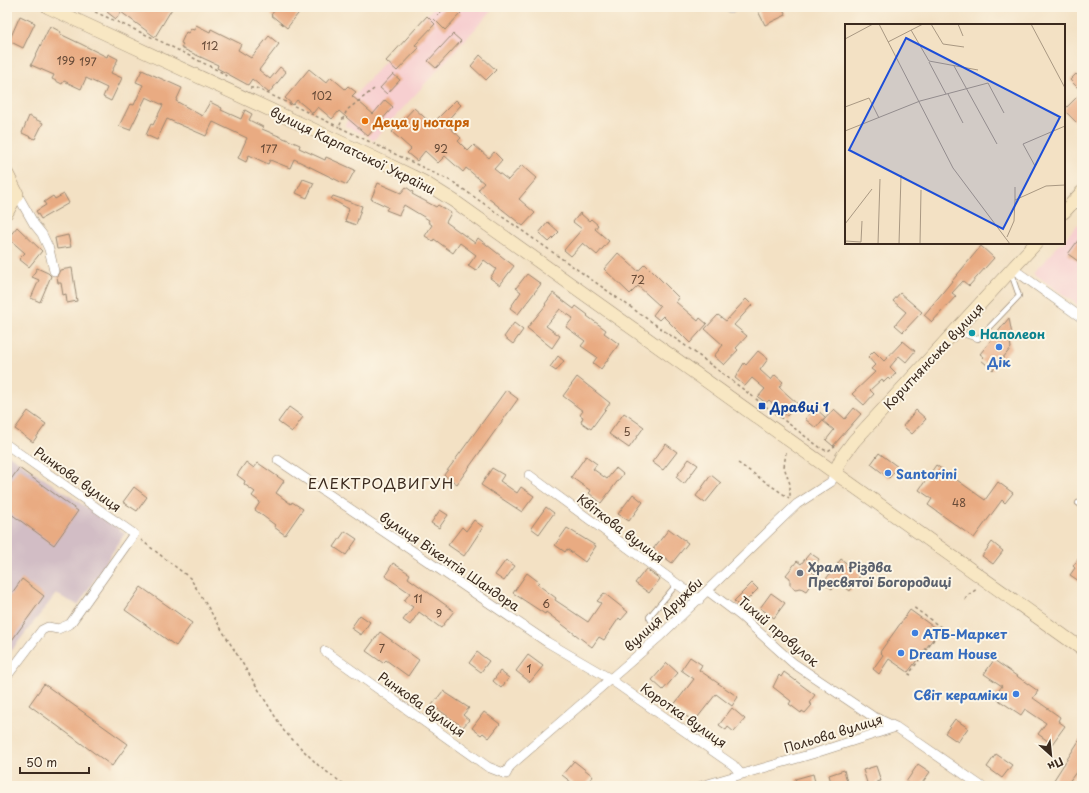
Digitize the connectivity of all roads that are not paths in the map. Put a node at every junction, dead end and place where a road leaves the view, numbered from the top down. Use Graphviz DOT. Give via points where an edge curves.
graph roads {
  1 [pos="48,7"];
  2 [pos="7,174"];
  3 [pos="1082,192"];
  4 [pos="17,194"];
  5 [pos="1072,208"];
  6 [pos="7,212"];
  7 [pos="1035,244"];
  8 [pos="1012,270"];
  9 [pos="54,271"];
  10 [pos="1082,318"];
  11 [pos="955,331"];
  12 [pos="7,445"];
  13 [pos="278,460"];
  14 [pos="835,472"];
  15 [pos="529,475"];
  16 [pos="676,585"];
  17 [pos="708,591"];
  18 [pos="699,600"];
  19 [pos="660,636"];
  20 [pos="1082,648"];
  21 [pos="325,651"];
  22 [pos="7,676"];
  23 [pos="611,680"];
  24 [pos="896,727"];
  25 [pos="506,774"];
  26 [pos="741,774"];
  27 [pos="701,786"];
  28 [pos="981,786"];
  1 -- 14 [label="main road, вулиця Карпатської України" via="422,181 507,236"];
  2 -- 4 [label="main road"];
  3 -- 5 [label="main road"];
  4 -- 6 [label="main road"];
  4 -- 9 [label="street" via="42,234 49,249"];
  7 -- 8 [label="main road, Коритнянська вулиця"];
  8 -- 10 [label="street"];
  8 -- 11 [label="main road, Коритнянська вулиця"];
  8 -- 11 [label="lane" via="1019,296 978,339"];
  11 -- 14 [label="main road, Коритнянська вулиця" via="848,448"];
  12 -- 22 [label="street, Ринкова вулиця" via="134,534 70,624 58,629 48,627 42,630"];
  13 -- 23 [label="street, вулиця Вікентія Шандора" via="547,642"];
  14 -- 17 [label="street, вулиця Дружби" via="831,482 794,501"];
  14 -- 20 [label="main road, вулиця Карпатської України"];
  15 -- 16 [label="street, Квіткова вулиця"];
  16 -- 18 [label="street, Квіткова вулиця"];
  16 -- 19 [label="lane" via="649,617"];
  17 -- 18 [label="street, вулиця Дружби"];
  17 -- 24 [label="street, Тихий провулок" via="741,616 794,663 872,716"];
  18 -- 19 [label="street, вулиця Дружби"];
  19 -- 23 [label="street, вулиця Дружби"];
  21 -- 25 [label="street, Ринкова вулиця" via="488,767"];
  23 -- 25 [label="street, вулиця Дружби" via="510,766"];
  23 -- 26 [label="street, Коротка вулиця" via="733,765"];
  24 -- 26 [label="street, Польова вулиця"];
  24 -- 28 [label="street, Польова вулиця"];
  26 -- 27 [label="street, Польова вулиця"];
}
